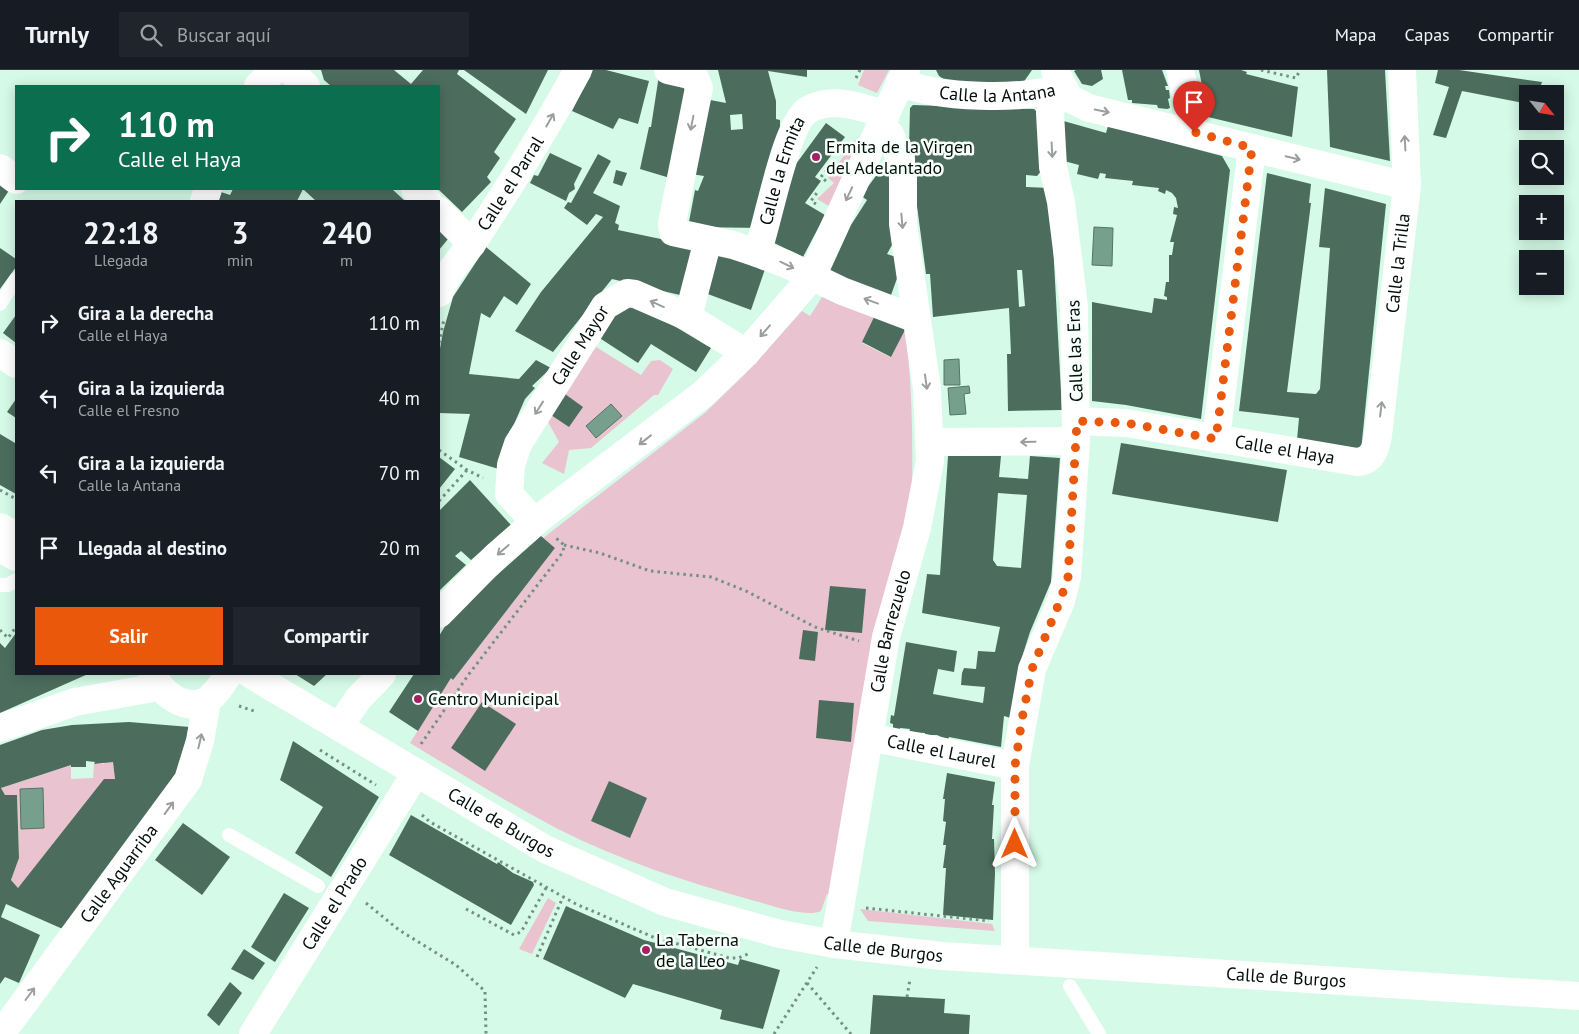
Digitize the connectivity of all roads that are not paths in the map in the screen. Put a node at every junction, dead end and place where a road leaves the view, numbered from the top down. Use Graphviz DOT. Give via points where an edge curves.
graph roads {
  1 [pos="274,70"];
  2 [pos="290,70"];
  3 [pos="578,70"];
  4 [pos="1180,70"];
  5 [pos="1402,70"];
  6 [pos="681,73"];
  7 [pos="903,76"];
  8 [pos="1058,78"];
  9 [pos="259,85"];
  10 [pos="305,85"];
  11 [pos="883,121"];
  12 [pos="1194,132"];
  13 [pos="1252,148"];
  14 [pos="0,168"];
  15 [pos="15,179"];
  16 [pos="1407,186"];
  17 [pos="416,190"];
  18 [pos="427,200"];
  19 [pos="440,213"];
  20 [pos="708,240"];
  21 [pos="472,244"];
  22 [pos="757,253"];
  23 [pos="811,278"];
  24 [pos="15,281"];
  25 [pos="440,291"];
  26 [pos="0,304"];
  27 [pos="688,317"];
  28 [pos="916,319"];
  29 [pos="0,353"];
  30 [pos="746,353"];
  31 [pos="15,363"];
  32 [pos="1077,431"];
  33 [pos="1216,439"];
  34 [pos="930,442"];
  35 [pos="1372,456"];
  36 [pos="0,527"];
  37 [pos="544,528"];
  38 [pos="15,535"];
  39 [pos="0,548"];
  40 [pos="15,557"];
  41 [pos="15,581"];
  42 [pos="0,585"];
  43 [pos="440,613"];
  44 [pos="252,675"];
  45 [pos="381,675"];
  46 [pos="156,680"];
  47 [pos="217,689"];
  48 [pos="339,726"];
  49 [pos="0,728"];
  50 [pos="869,737"];
  51 [pos="416,762"];
  52 [pos="1015,766"];
  53 [pos="229,834"];
  54 [pos="318,886"];
  55 [pos="834,944"];
  56 [pos="1015,960"];
  57 [pos="1070,986"];
  58 [pos="1579,996"];
  59 [pos="2,1034"];
  60 [pos="253,1034"];
  61 [pos="1099,1034"];
  1 -- 9 [label="street"];
  2 -- 10 [label="street"];
  21 -- 3 [label="street, Calle el Parral, one-way" via="514,181"];
  4 -- 12 [label="street"];
  16 -- 5 [label="street, Calle la Trilla, one-way"];
  6 -- 20 [label="street, one-way" via="699,88 672,223 673,232"];
  7 -- 8 [label="street, Calle la Antana" via="912,87 933,91 1029,95 1047,93"];
  7 -- 11 [label="street"];
  8 -- 12 [label="street, Calle la Antana, one-way" via="1073,101 1089,108"];
  8 -- 32 [label="street, Calle las Eras, one-way" via="1050,113 1053,167 1061,202 1074,306"];
  11 -- 22 [label="street, Calle la Ermita" via="868,109 841,104 818,106 806,111 797,123 775,182 765,232"];
  11 -- 23 [label="street, one-way"];
  11 -- 28 [label="street, Calle Barrezuelo, one-way" via="903,172 902,224"];
  12 -- 13 [label="street, Calle la Antana"];
  13 -- 16 [label="street, Calle la Antana, one-way"];
  13 -- 33 [label="street"];
  14 -- 15 [label="street"];
  35 -- 16 [label="street, Calle la Trilla, one-way" via="1379,427"];
  17 -- 18 [label="street"];
  19 -- 21 [label="street"];
  20 -- 22 [label="street"];
  20 -- 27 [label="street"];
  21 -- 25 [label="street, Calle el Parral" via="448,274"];
  22 -- 23 [label="street, one-way"];
  28 -- 23 [label="street, one-way"];
  23 -- 30 [label="street, one-way"];
  24 -- 26 [label="lane"];
  27 -- 30 [label="street, Calle Mayor"];
  27 -- 37 [label="street, Calle Mayor, one-way" via="635,294 627,293 605,306 518,444 512,465 509,494"];
  28 -- 34 [label="street, Calle Barrezuelo, one-way" via="927,389"];
  29 -- 31 [label="street"];
  30 -- 37 [label="street, one-way" via="703,394"];
  32 -- 33 [label="street, Calle el Haya" via="1126,423"];
  32 -- 34 [label="street, Calle el Haya, one-way"];
  32 -- 52 [label="street, Calle las Eras" via="1068,577 1032,669"];
  33 -- 35 [label="street, Calle el Haya" via="1357,462 1367,461"];
  34 -- 50 [label="street, Calle Barrezuelo" via="930,461 884,647"];
  36 -- 38 [label="street"];
  37 -- 43 [label="street, one-way" via="496,556"];
  39 -- 40 [label="street"];
  41 -- 42 [label="lane"];
  44 -- 48 [label="street, Calle de Burgos"];
  45 -- 48 [label="street" via="353,704"];
  46 -- 47 [label="street" via="179,701 196,703"];
  46 -- 49 [label="street" via="69,704"];
  59 -- 47 [label="street, Calle Aguarriba, one-way" via="188,780"];
  48 -- 51 [label="street, Calle de Burgos"];
  50 -- 52 [label="street, Calle el Laurel"];
  50 -- 55 [label="street, Calle Barrezuelo"];
  51 -- 55 [label="street, Calle de Burgos" via="546,849 665,902 780,934"];
  51 -- 60 [label="street, Calle el Prado"];
  52 -- 56 [label="street, Calle las Eras"];
  53 -- 54 [label="lane"];
  55 -- 56 [label="street, Calle de Burgos"];
  56 -- 58 [label="street, Calle de Burgos"];
  57 -- 61 [label="lane"];
}
